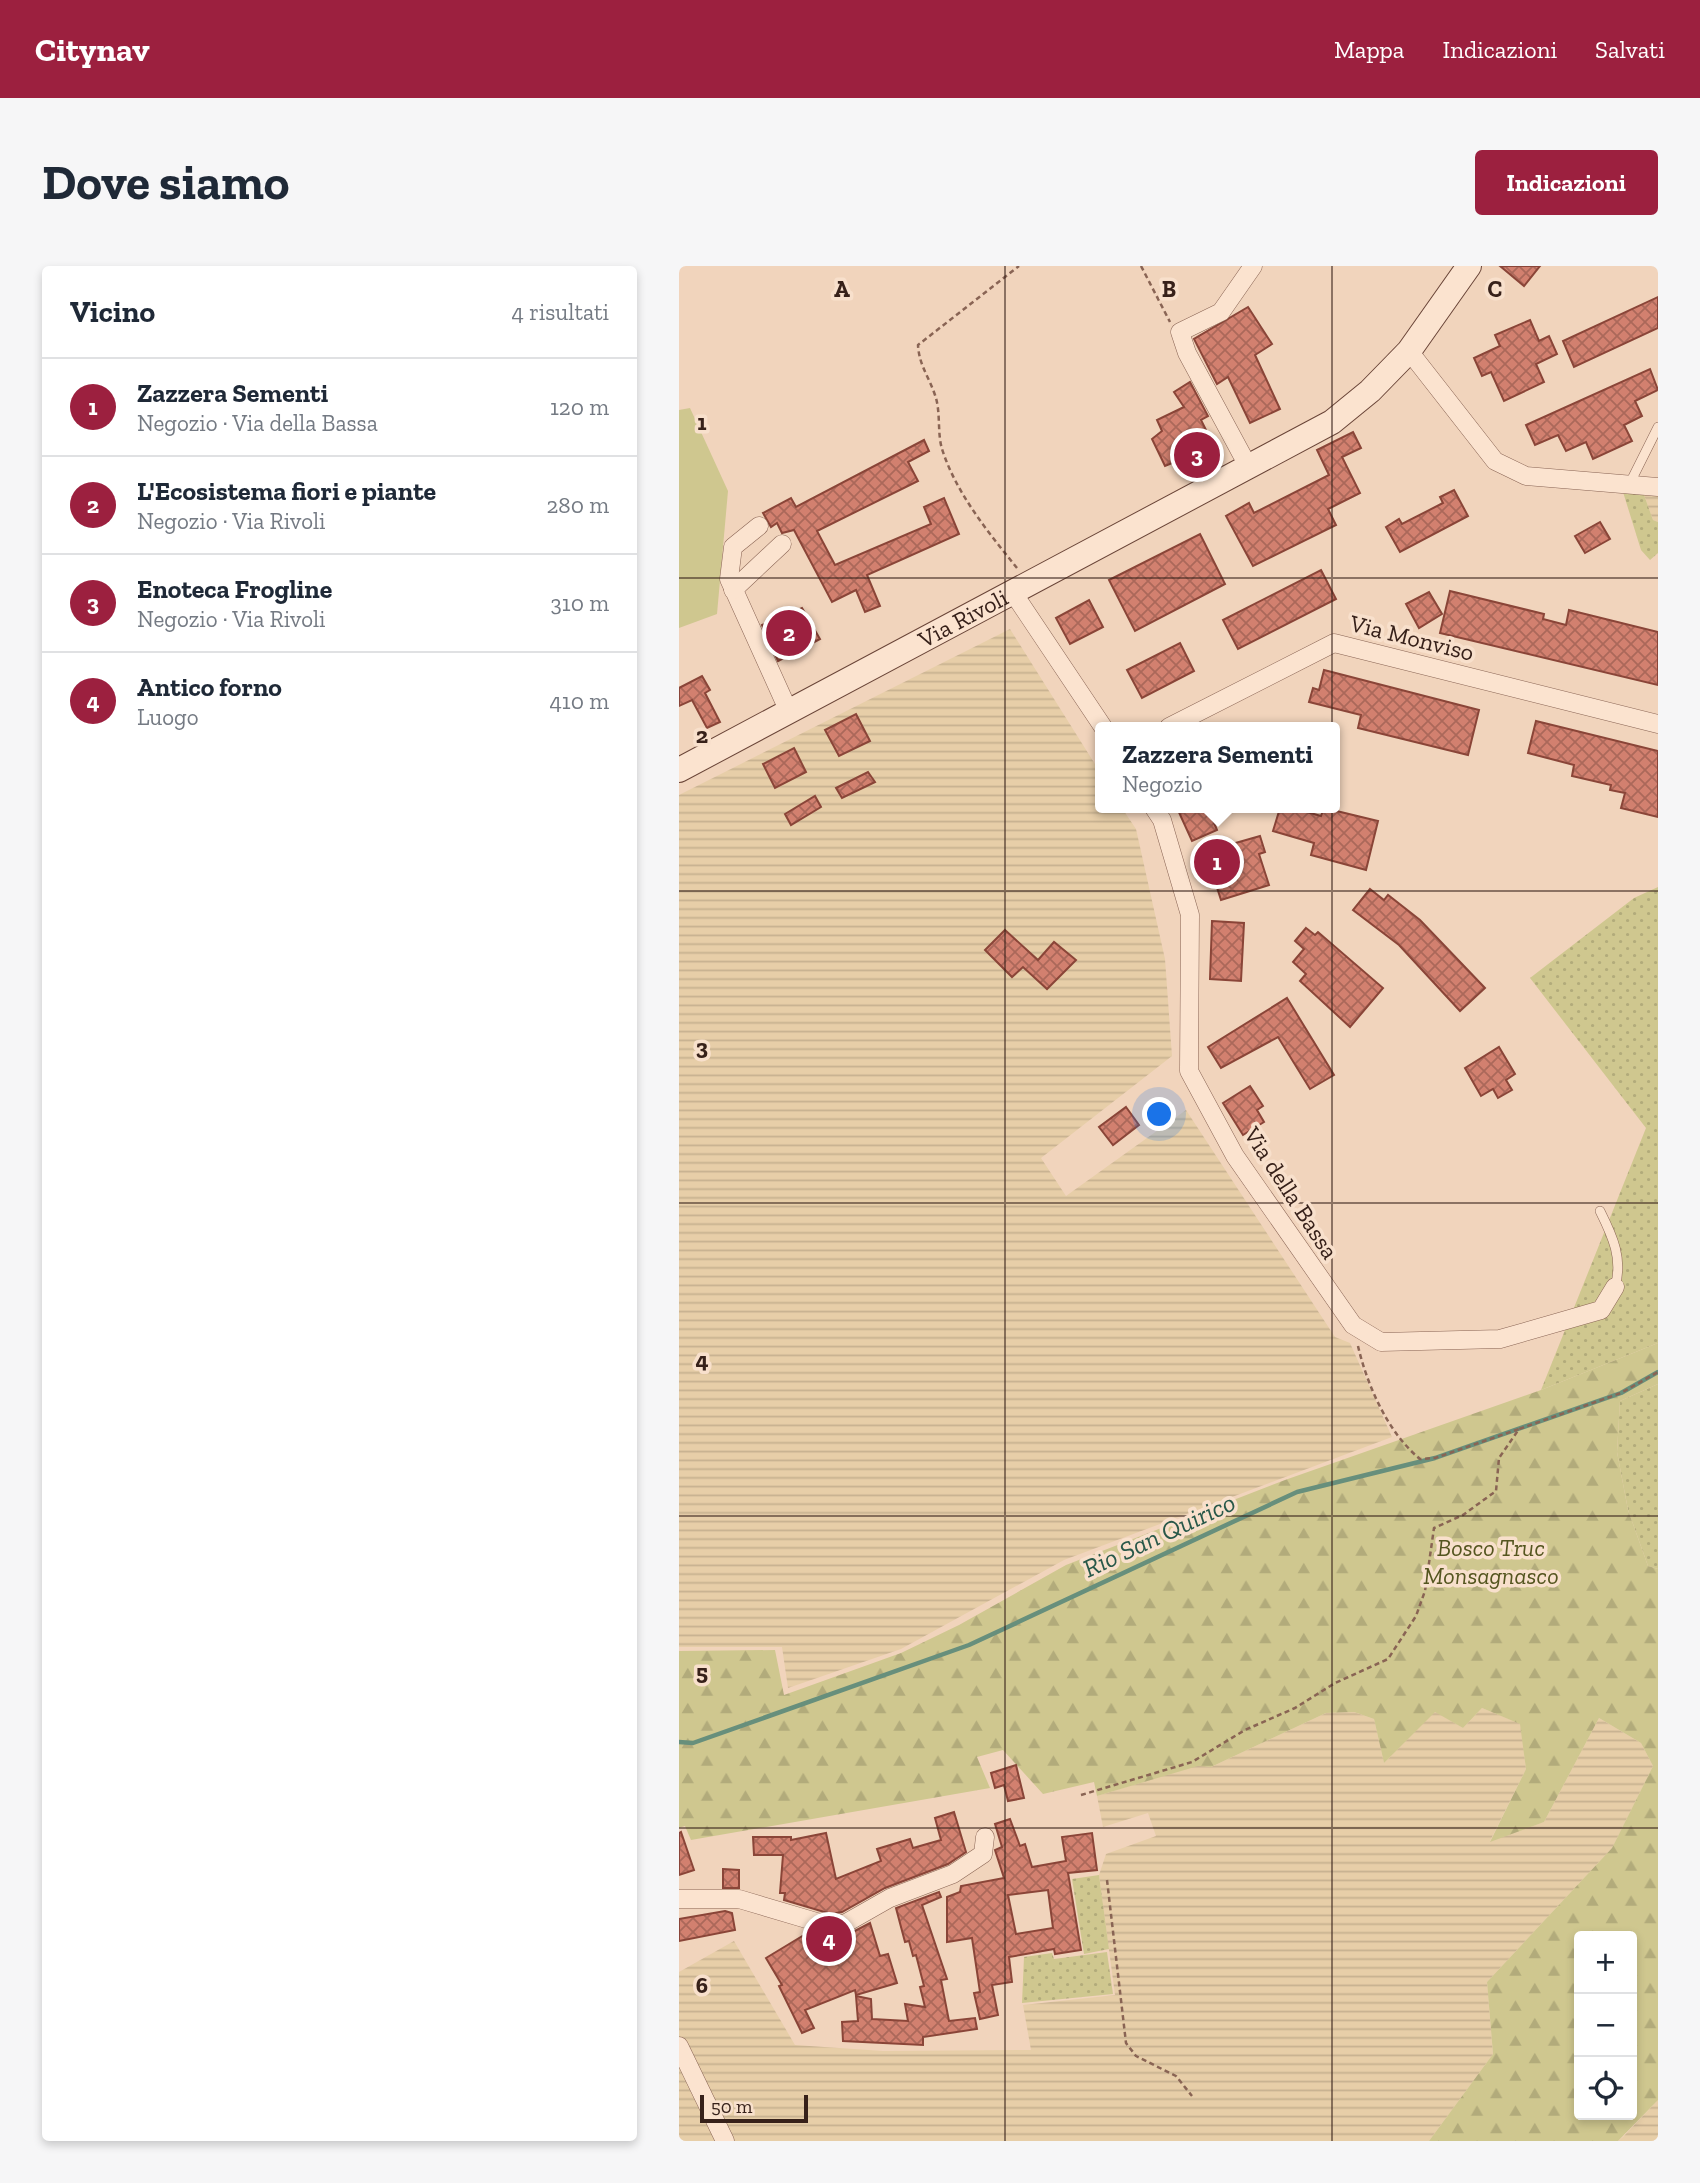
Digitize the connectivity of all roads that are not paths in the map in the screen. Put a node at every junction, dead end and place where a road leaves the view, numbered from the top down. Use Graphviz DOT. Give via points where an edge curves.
graph roads {
  1 [pos="1253,266"];
  2 [pos="1469,266"];
  3 [pos="1409,351"];
  4 [pos="1658,427"];
  5 [pos="1248,466"];
  6 [pos="1629,485"];
  7 [pos="1658,487"];
  8 [pos="759,526"];
  9 [pos="782,544"];
  10 [pos="733,590"];
  11 [pos="1022,590"];
  12 [pos="789,712"];
  13 [pos="1100,722"];
  14 [pos="1179,722"];
  15 [pos="1658,724"];
  16 [pos="679,770"];
  17 [pos="1157,813"];
  18 [pos="1600,1211"];
  19 [pos="1615,1287"];
  20 [pos="985,1837"];
  21 [pos="679,1899"];
  22 [pos="679,2046"];
  23 [pos="725,2141"];
  1 -- 5 [label="street" via="1221,312 1180,331 1187,353"];
  2 -- 3 [label="street, Via Rivoli"];
  3 -- 5 [label="street, Via Rivoli" via="1332,422"];
  3 -- 6 [label="street" via="1495,461 1526,476"];
  4 -- 6 [label="lane"];
  5 -- 11 [label="street, Via Rivoli"];
  6 -- 7 [label="street"];
  8 -- 10 [label="street" via="733,547 728,569"];
  9 -- 10 [label="street"];
  10 -- 12 [label="street"];
  11 -- 12 [label="street, Via Rivoli"];
  11 -- 13 [label="street"];
  12 -- 16 [label="street, Via Rivoli"];
  14 -- 15 [label="street, Via Monviso" via="1334,643"];
  17 -- 19 [label="street, Via della Bassa" via="1190,915 1189,1071 1235,1156 1353,1325 1381,1342 1500,1339 1601,1311"];
  18 -- 19 [label="lane" via="1620,1269"];
  20 -- 21 [label="street" via="983,1854 970,1864 838,1925 814,1923 739,1899"];
  22 -- 23 [label="street"];
}
